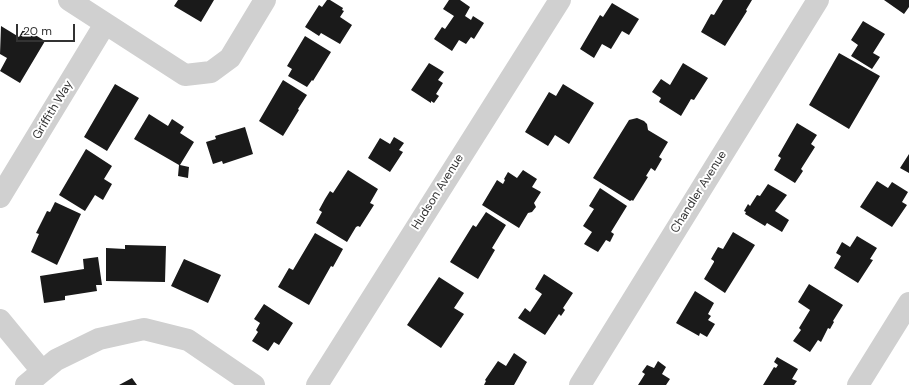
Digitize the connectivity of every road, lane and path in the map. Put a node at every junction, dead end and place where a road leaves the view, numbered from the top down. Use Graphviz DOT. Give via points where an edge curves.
graph roads {
  1 [pos="69,0"];
  2 [pos="265,0"];
  3 [pos="560,0"];
  4 [pos="818,0"];
  5 [pos="105,24"];
  6 [pos="0,197"];
  7 [pos="909,303"];
  8 [pos="0,320"];
  9 [pos="42,371"];
  10 [pos="26,385"];
  11 [pos="254,385"];
  12 [pos="317,385"];
  13 [pos="580,385"];
  14 [pos="858,385"];
  1 -- 5 [label="street"];
  2 -- 5 [label="street" via="230,58 211,72 185,75"];
  3 -- 12 [label="street, Hudson Avenue"];
  4 -- 13 [label="street, Chandler Avenue"];
  5 -- 6 [label="street, Griffith Way"];
  7 -- 14 [label="street"];
  8 -- 9 [label="street"];
  9 -- 10 [label="street"];
  9 -- 11 [label="street" via="56,360 99,339 144,330 188,340"];
}
